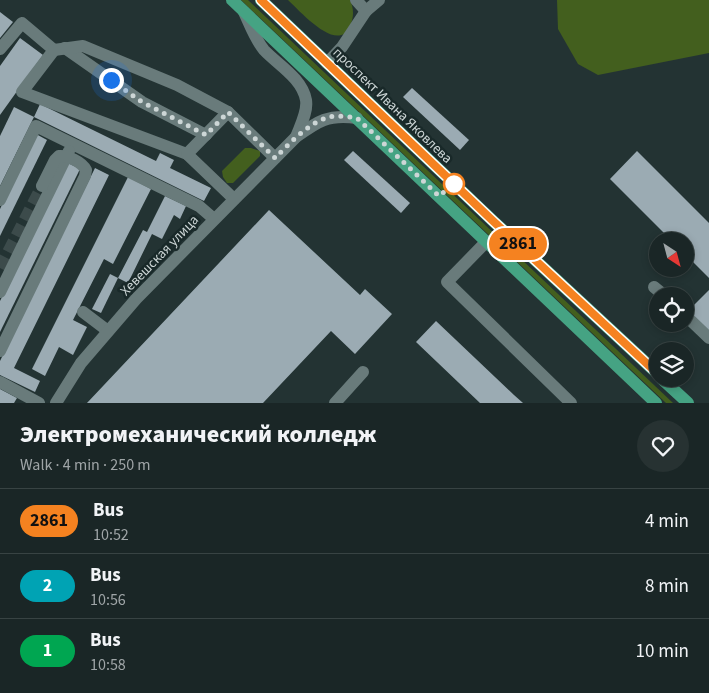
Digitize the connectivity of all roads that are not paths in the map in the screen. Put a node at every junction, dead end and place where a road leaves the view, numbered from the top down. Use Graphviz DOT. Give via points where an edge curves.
graph roads {
  1 [pos="232,0"];
  2 [pos="261,0"];
  3 [pos="270,0"];
  4 [pos="356,0"];
  5 [pos="380,0"];
  6 [pos="366,11"];
  7 [pos="244,12"];
  8 [pos="277,15"];
  9 [pos="0,49"];
  10 [pos="60,49"];
  11 [pos="327,62"];
  12 [pos="228,112"];
  13 [pos="357,118"];
  14 [pos="206,135"];
  15 [pos="296,137"];
  16 [pos="73,145"];
  17 [pos="187,154"];
  18 [pos="275,158"];
  19 [pos="46,188"];
  20 [pos="234,199"];
  21 [pos="0,200"];
  22 [pos="214,219"];
  23 [pos="487,241"];
  24 [pos="0,292"];
  25 [pos="83,312"];
  26 [pos="694,324"];
  27 [pos="108,330"];
  28 [pos="709,338"];
  29 [pos="0,351"];
  30 [pos="649,366"];
  31 [pos="363,372"];
  32 [pos="0,382"];
  33 [pos="671,387"];
  34 [pos="25,400"];
  35 [pos="38,403"];
  36 [pos="56,403"];
  37 [pos="335,403"];
  38 [pos="571,403"];
  39 [pos="656,403"];
  40 [pos="688,403"];
  1 -- 7 [label="main road"];
  2 -- 8 [label="main road, проспект Ивана Яковлева"];
  3 -- 8 [label="main road"];
  4 -- 6 [label="street"];
  5 -- 6 [label="street"];
  6 -- 11 [label="street" via="342,48"];
  7 -- 13 [label="main road"];
  7 -- 15 [label="street" via="264,50 303,90 306,101 304,115"];
  8 -- 11 [label="main road, проспект Ивана Яковлева"];
  9 -- 10 [label="street" via="22,23"];
  10 -- 12 [label="street" via="83,46 176,85"];
  10 -- 14 [label="street" via="142,102"];
  10 -- 17 [label="street" via="22,92"];
  11 -- 30 [label="main road, проспект Ивана Яковлева"];
  12 -- 14 [label="street"];
  12 -- 18 [label="street"];
  13 -- 15 [label="street, Хевешская улица" via="329,117"];
  13 -- 23 [label="main road"];
  14 -- 17 [label="street"];
  15 -- 18 [label="street, Хевешская улица"];
  16 -- 19 [label="street"];
  16 -- 21 [label="street" via="36,126"];
  16 -- 22 [label="street" via="199,206"];
  17 -- 20 [label="street"];
  18 -- 20 [label="street, Хевешская улица"];
  19 -- 24 [label="street"];
  19 -- 29 [label="street" via="59,156 84,166 85,176"];
  20 -- 22 [label="street, Хевешская улица"];
  22 -- 27 [label="street, Хевешская улица"];
  23 -- 38 [label="street" via="448,282"];
  23 -- 39 [label="main road"];
  25 -- 27 [label="street"];
  26 -- 28 [label="street"];
  27 -- 36 [label="street, Хевешская улица" via="81,363"];
  31 -- 37 [label="street"];
  32 -- 34 [label="street"];
  33 -- 40 [label="main road"];
  34 -- 35 [label="street"];
}
